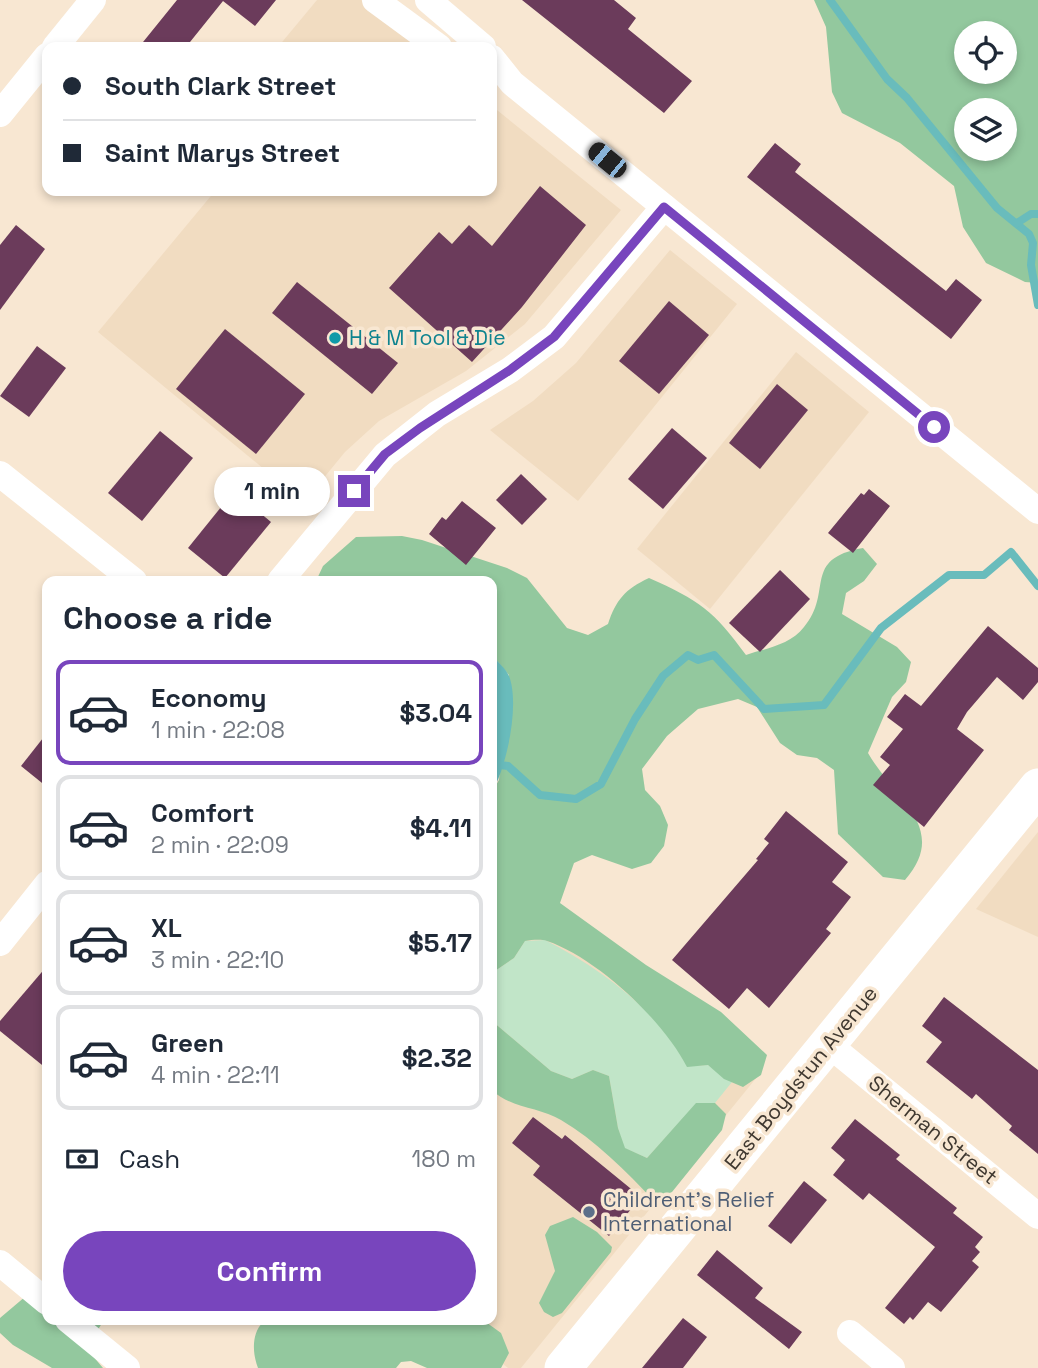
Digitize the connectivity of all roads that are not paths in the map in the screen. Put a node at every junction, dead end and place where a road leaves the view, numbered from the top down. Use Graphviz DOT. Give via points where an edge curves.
graph roads {
  1 [pos="93,0"];
  2 [pos="375,0"];
  3 [pos="428,0"];
  4 [pos="59,42"];
  5 [pos="432,42"];
  6 [pos="477,42"];
  7 [pos="42,62"];
  8 [pos="502,78"];
  9 [pos="0,114"];
  10 [pos="664,207"];
  11 [pos="0,474"];
  12 [pos="1038,511"];
  13 [pos="128,576"];
  14 [pos="284,576"];
  15 [pos="1038,787"];
  16 [pos="42,890"];
  17 [pos="0,943"];
  18 [pos="828,1044"];
  19 [pos="1038,1216"];
  20 [pos="0,1263"];
  21 [pos="42,1298"];
  22 [pos="74,1325"];
  23 [pos="850,1333"];
  24 [pos="128,1368"];
  25 [pos="563,1368"];
  26 [pos="892,1368"];
  1 -- 4 [label="street"];
  2 -- 5 [label="street"];
  3 -- 6 [label="street"];
  7 -- 9 [label="street"];
  8 -- 10 [label="street"];
  10 -- 12 [label="street"];
  10 -- 14 [label="street" via="554,337 385,454"];
  11 -- 13 [label="street"];
  15 -- 18 [label="street, East Boydstun Avenue"];
  16 -- 17 [label="street"];
  18 -- 19 [label="street, Sherman Street"];
  18 -- 25 [label="street, East Boydstun Avenue"];
  20 -- 21 [label="street"];
  22 -- 24 [label="street"];
  23 -- 26 [label="street"];
}
